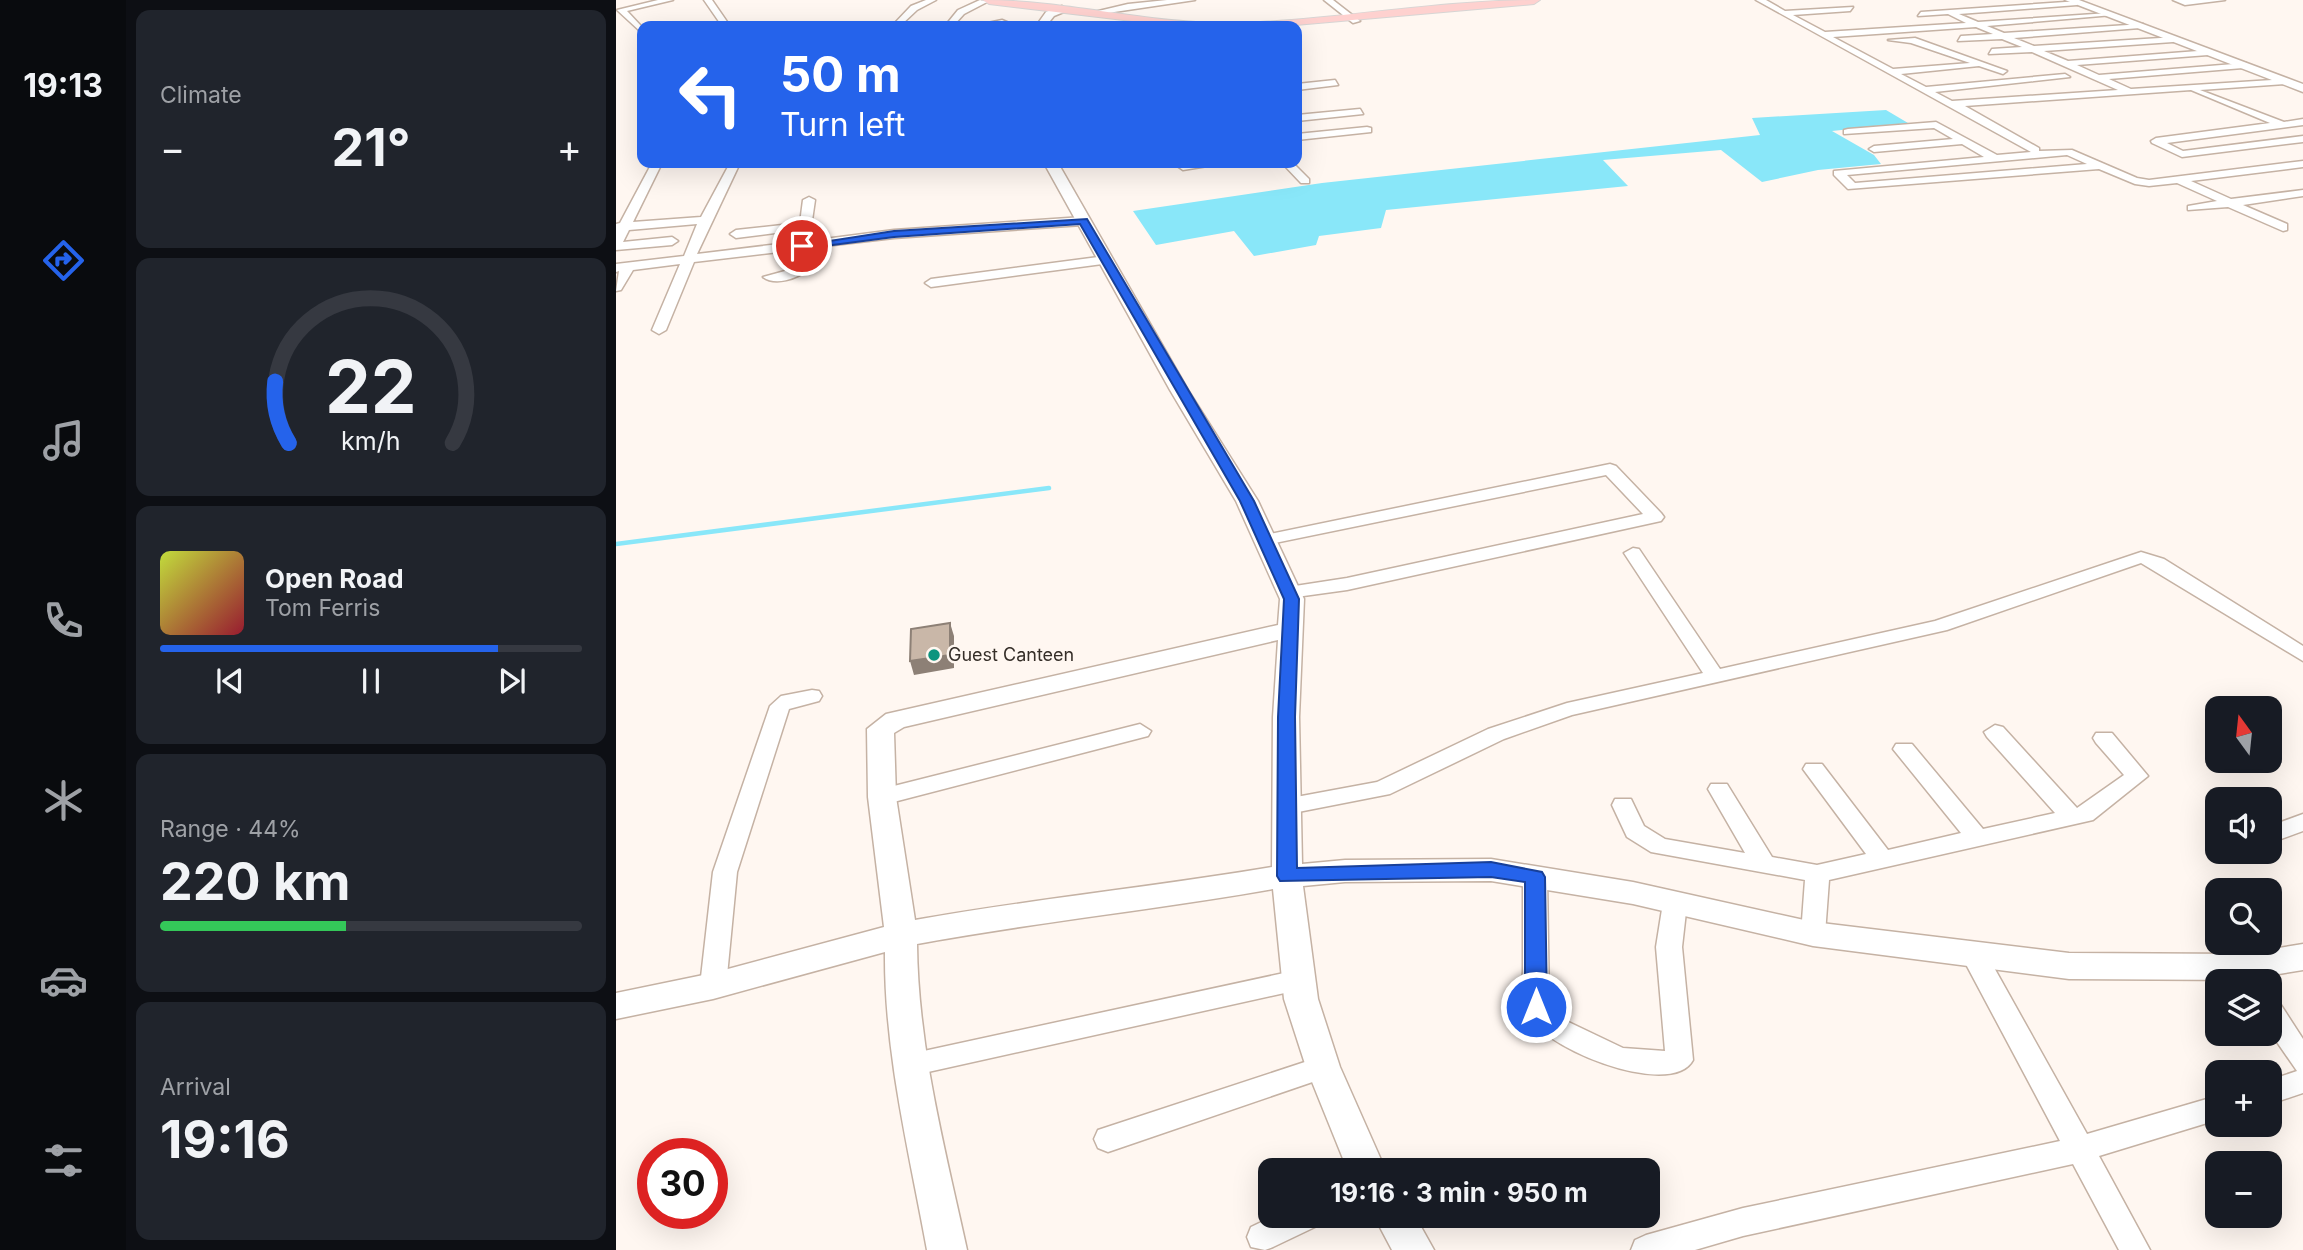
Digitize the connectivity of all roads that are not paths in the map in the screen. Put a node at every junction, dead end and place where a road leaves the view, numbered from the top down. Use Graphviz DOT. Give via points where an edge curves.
graph roads {
  1 [pos="669,0"];
  2 [pos="708,0"];
  3 [pos="932,0"];
  4 [pos="964,0"];
  5 [pos="1191,0"];
  6 [pos="1328,0"];
  7 [pos="1525,0"];
  8 [pos="1760,0"];
  9 [pos="2177,0"];
  10 [pos="2221,0"];
  11 [pos="986,1"];
  12 [pos="1157,1"];
  13 [pos="1541,1"];
  14 [pos="2074,1"];
  15 [pos="1035,3"];
  16 [pos="1850,9"];
  17 [pos="1059,10"];
  18 [pos="1949,12"];
  19 [pos="1094,13"];
  20 [pos="1785,13"];
  21 [pos="1921,14"];
  22 [pos="2109,15"];
  23 [pos="1354,20"];
  24 [pos="723,21"];
  25 [pos="901,21"];
  26 [pos="953,21"];
  27 [pos="1047,21"];
  28 [pos="1139,21"];
  29 [pos="1161,21"];
  30 [pos="1875,21"];
  31 [pos="1302,23"];
  32 [pos="1978,24"];
  33 [pos="1302,25"];
  34 [pos="637,26"];
  35 [pos="1807,26"];
  36 [pos="2140,26"];
  37 [pos="1823,35"];
  38 [pos="2006,36"];
  39 [pos="1961,39"];
  40 [pos="2173,39"];
  41 [pos="1838,44"];
  42 [pos="1936,48"];
  43 [pos="2035,49"];
  44 [pos="1896,51"];
  45 [pos="1883,52"];
  46 [pos="1992,52"];
  47 [pos="2208,52"];
  48 [pos="1857,54"];
  49 [pos="1960,56"];
  50 [pos="1874,63"];
  51 [pos="2068,63"];
  52 [pos="1985,65"];
  53 [pos="2042,65"];
  54 [pos="2243,65"];
  55 [pos="2003,71"];
  56 [pos="1889,72"];
  57 [pos="2065,77"];
  58 [pos="2099,77"];
  59 [pos="2284,81"];
  60 [pos="1335,83"];
  61 [pos="1302,86"];
  62 [pos="2217,87"];
  63 [pos="2303,88"];
  64 [pos="2190,89"];
  65 [pos="1923,90"];
  66 [pos="2134,93"];
  67 [pos="2243,97"];
  68 [pos="1955,104"];
  69 [pos="1360,112"];
  70 [pos="1302,118"];
  71 [pos="2303,122"];
  72 [pos="2283,125"];
  73 [pos="1367,130"];
  74 [pos="1848,132"];
  75 [pos="2303,132"];
  76 [pos="1302,136"];
  77 [pos="2303,139"];
  78 [pos="1964,141"];
  79 [pos="1874,149"];
  80 [pos="2035,150"];
  81 [pos="1994,158"];
  82 [pos="2303,164"];
  83 [pos="2103,166"];
  84 [pos="654,168"];
  85 [pos="732,168"];
  86 [pos="1054,168"];
  87 [pos="1292,168"];
  88 [pos="2178,180"];
  89 [pos="1305,181"];
  90 [pos="2303,193"];
  91 [pos="810,200"];
  92 [pos="2230,203"];
  93 [pos="2192,208"];
  94 [pos="705,220"];
  95 [pos="1085,224"];
  96 [pos="805,226"];
  97 [pos="620,227"];
  98 [pos="2258,231"];
  99 [pos="671,241"];
  100 [pos="981,241"];
  101 [pos="616,244"];
  102 [pos="802,246"];
  103 [pos="730,255"];
  104 [pos="689,260"];
  105 [pos="1106,260"];
  106 [pos="622,267"];
  107 [pos="769,277"];
  108 [pos="931,283"];
  109 [pos="616,287"];
  110 [pos="659,330"];
  111 [pos="1265,540"];
  112 [pos="1633,553"];
  113 [pos="1289,592"];
  114 [pos="1292,629"];
  115 [pos="2303,655"];
  116 [pos="1714,676"];
  117 [pos="812,696"];
  118 [pos="1140,731"];
  119 [pos="1994,732"];
  120 [pos="2104,738"];
  121 [pos="1904,749"];
  122 [pos="1814,769"];
  123 [pos="1719,789"];
  124 [pos="882,797"];
  125 [pos="1623,805"];
  126 [pos="1288,806"];
  127 [pos="2072,817"];
  128 [pos="2303,822"];
  129 [pos="2282,830"];
  130 [pos="1978,838"];
  131 [pos="1883,859"];
  132 [pos="1765,866"];
  133 [pos="1817,874"];
  134 [pos="1287,876"];
  135 [pos="1535,877"];
  136 [pos="1675,903"];
  137 [pos="1813,934"];
  138 [pos="901,935"];
  139 [pos="1973,953"];
  140 [pos="2303,957"];
  141 [pos="2263,969"];
  142 [pos="2205,972"];
  143 [pos="1298,980"];
  144 [pos="713,986"];
  145 [pos="616,1006"];
  146 [pos="2282,1029"];
  147 [pos="2303,1062"];
  148 [pos="911,1065"];
  149 [pos="1323,1067"];
  150 [pos="2303,1082"];
  151 [pos="2282,1088"];
  152 [pos="2205,1112"];
  153 [pos="1108,1139"];
  154 [pos="2081,1149"];
  155 [pos="1362,1158"];
  156 [pos="1281,1228"];
  157 [pos="1400,1228"];
  158 [pos="1262,1237"];
  159 [pos="947,1250"];
  160 [pos="1414,1250"];
  161 [pos="1646,1250"];
  162 [pos="2135,1250"];
  1 -- 34 [label="street" via="621,10"];
  2 -- 24 [label="street"];
  3 -- 25 [label="street"];
  4 -- 11 [label="main road"];
  5 -- 12 [label="street"];
  6 -- 23 [label="street"];
  7 -- 13 [label="main road"];
  7 -- 23 [label="main road"];
  8 -- 20 [label="street"];
  9 -- 10 [label="street"];
  11 -- 15 [label="main road"];
  11 -- 17 [label="main road"];
  11 -- 26 [label="street" via="961,12"];
  12 -- 19 [label="street"];
  13 -- 23 [label="main road"];
  14 -- 18 [label="street"];
  14 -- 22 [label="street"];
  15 -- 17 [label="main road"];
  16 -- 20 [label="street"];
  17 -- 19 [label="main road"];
  17 -- 27 [label="street"];
  17 -- 28 [label="main road"];
  18 -- 21 [label="street"];
  18 -- 32 [label="street"];
  19 -- 29 [label="main road"];
  20 -- 35 [label="street"];
  22 -- 32 [label="street"];
  22 -- 36 [label="street"];
  23 -- 31 [label="main road"];
  23 -- 33 [label="main road"];
  30 -- 35 [label="street"];
  32 -- 37 [label="street"];
  32 -- 38 [label="street"];
  35 -- 37 [label="street"];
  36 -- 38 [label="street"];
  36 -- 40 [label="street"];
  37 -- 41 [label="street"];
  38 -- 39 [label="street"];
  38 -- 43 [label="street"];
  40 -- 43 [label="street"];
  40 -- 47 [label="street"];
  41 -- 42 [label="street" via="1907,39"];
  41 -- 48 [label="street"];
  42 -- 44 [label="street"];
  42 -- 49 [label="street"];
  43 -- 46 [label="street"];
  43 -- 51 [label="street"];
  45 -- 48 [label="street"];
  47 -- 51 [label="street"];
  47 -- 54 [label="street"];
  48 -- 50 [label="street"];
  49 -- 50 [label="street"];
  49 -- 52 [label="street"];
  50 -- 56 [label="street"];
  51 -- 53 [label="street"];
  51 -- 58 [label="street"];
  52 -- 55 [label="street"];
  52 -- 56 [label="street"];
  54 -- 58 [label="street"];
  54 -- 59 [label="street"];
  56 -- 65 [label="street"];
  57 -- 65 [label="street"];
  58 -- 66 [label="street"];
  59 -- 62 [label="street"];
  59 -- 63 [label="street"];
  60 -- 61 [label="street"];
  62 -- 64 [label="street"];
  62 -- 67 [label="street"];
  64 -- 66 [label="street"];
  64 -- 72 [label="street"];
  65 -- 68 [label="street"];
  66 -- 68 [label="street"];
  68 -- 80 [label="street"];
  69 -- 70 [label="street"];
  71 -- 72 [label="street"];
  72 -- 75 [label="street"];
  72 -- 77 [label="street" via="2156,141 2182,154"];
  73 -- 76 [label="street"];
  74 -- 78 [label="street" via="1932,124"];
  78 -- 79 [label="street"];
  78 -- 81 [label="street"];
  81 -- 83 [label="street" via="2068,152"];
  81 -- 83 [label="street" via="1838,173 1852,187"];
  82 -- 88 [label="street"];
  83 -- 88 [label="street" via="2143,183"];
  84 -- 97 [label="street"];
  85 -- 94 [label="street"];
  86 -- 95 [label="street"];
  87 -- 89 [label="street"];
  88 -- 92 [label="street"];
  90 -- 92 [label="street"];
  91 -- 96 [label="street"];
  92 -- 93 [label="street"];
  92 -- 98 [label="street" via="2288,226"];
  94 -- 97 [label="street"];
  94 -- 104 [label="street"];
  95 -- 100 [label="street"];
  95 -- 102 [label="street" via="894,234"];
  95 -- 105 [label="street"];
  96 -- 102 [label="street"];
  96 -- 103 [label="street" via="737,228"];
  97 -- 101 [label="street"];
  99 -- 101 [label="street"];
  102 -- 103 [label="street"];
  102 -- 107 [label="street" via="799,273"];
  103 -- 104 [label="street"];
  104 -- 106 [label="street"];
  104 -- 110 [label="street"];
  105 -- 108 [label="street"];
  105 -- 111 [label="street" via="1247,501"];
  106 -- 109 [label="street"];
  111 -- 113 [label="street"];
  111 -- 113 [label="street" via="1610,469 1655,517 1347,584"];
  112 -- 116 [label="street"];
  113 -- 114 [label="street"];
  114 -- 124 [label="street" via="884,724 880,729"];
  114 -- 126 [label="street" via="1286,717"];
  115 -- 116 [label="street" via="2158,563 2141,557 1940,626"];
  116 -- 126 [label="street" via="1567,710 1508,730 1382,789"];
  117 -- 144 [label="street" via="780,706 732,843"];
  118 -- 124 [label="street"];
  119 -- 127 [label="street"];
  120 -- 127 [label="street" via="2137,776 2085,814"];
  121 -- 130 [label="street"];
  122 -- 131 [label="street"];
  123 -- 132 [label="street"];
  124 -- 138 [label="street"];
  125 -- 132 [label="street" via="1635,831 1652,843"];
  126 -- 134 [label="street"];
  127 -- 130 [label="street"];
  128 -- 129 [label="street"];
  130 -- 131 [label="street"];
  131 -- 133 [label="street"];
  132 -- 133 [label="street"];
  133 -- 137 [label="street"];
  134 -- 135 [label="street" via="1491,870"];
  134 -- 138 [label="street" via="1021,913"];
  134 -- 143 [label="street"];
  135 -- 136 [label="street"];
  135 -- 136 [label="street" via="1536,1007 1549,1025 1620,1059 1679,1060 1669,947"];
  136 -- 137 [label="street"];
  137 -- 139 [label="street"];
  138 -- 144 [label="street"];
  138 -- 148 [label="street" via="901,991"];
  139 -- 142 [label="street" via="2069,966"];
  139 -- 154 [label="street"];
  140 -- 141 [label="street"];
  143 -- 148 [label="street"];
  143 -- 149 [label="street"];
  144 -- 145 [label="street"];
  146 -- 147 [label="street"];
  148 -- 159 [label="street"];
  149 -- 153 [label="street"];
  149 -- 155 [label="street"];
  150 -- 151 [label="street"];
  152 -- 154 [label="street"];
  154 -- 161 [label="street" via="1743,1222"];
  154 -- 162 [label="street"];
  156 -- 158 [label="street"];
  157 -- 160 [label="street"];
}
